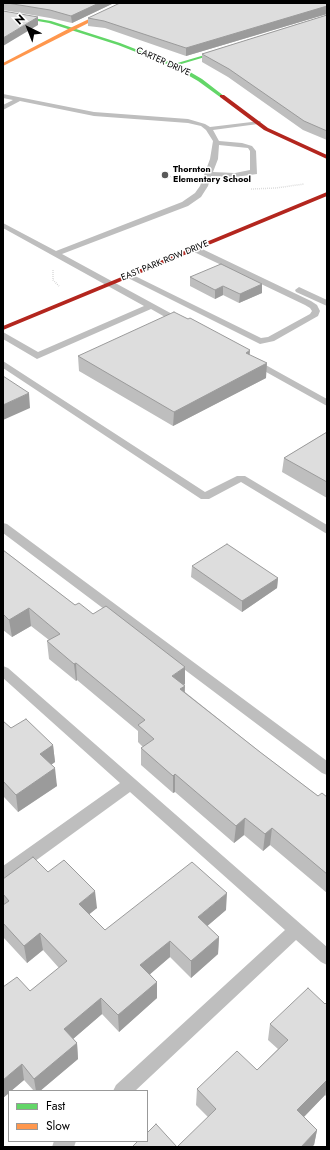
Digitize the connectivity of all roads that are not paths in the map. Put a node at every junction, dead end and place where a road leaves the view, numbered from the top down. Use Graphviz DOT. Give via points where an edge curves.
graph roads {
  1 [pos="126,3"];
  2 [pos="3,14"];
  3 [pos="71,29"];
  4 [pos="240,45"];
  5 [pos="3,65"];
  6 [pos="174,65"];
  7 [pos="3,96"];
  8 [pos="19,99"];
  9 [pos="54,106"];
  10 [pos="3,108"];
  11 [pos="124,117"];
  12 [pos="258,122"];
  13 [pos="209,129"];
  14 [pos="216,143"];
  15 [pos="327,157"];
  16 [pos="208,174"];
  17 [pos="327,194"];
  18 [pos="3,225"];
  19 [pos="204,245"];
  20 [pos="195,249"];
  21 [pos="55,254"];
  22 [pos="128,276"];
  23 [pos="110,284"];
  24 [pos="327,303"];
  25 [pos="151,306"];
  26 [pos="3,328"];
  27 [pos="194,329"];
  28 [pos="3,335"];
  29 [pos="242,355"];
  30 [pos="3,364"];
  31 [pos="327,403"];
  32 [pos="3,527"];
  33 [pos="327,530"];
  34 [pos="3,671"];
  35 [pos="327,769"];
  36 [pos="130,784"];
  37 [pos="3,875"];
  38 [pos="296,930"];
  39 [pos="327,957"];
  40 [pos="123,1090"];
  1 -- 3 [label="street"];
  2 -- 3 [label="street, CARTER DRIVE" via="50,22"];
  3 -- 5 [label="street"];
  3 -- 6 [label="street, CARTER DRIVE"];
  4 -- 6 [label="street"];
  6 -- 12 [label="street, CARTER DRIVE" via="200,80"];
  7 -- 8 [label="lane"];
  8 -- 9 [label="lane"];
  8 -- 10 [label="lane"];
  9 -- 11 [label="lane"];
  9 -- 11 [label="lane" via="60,114 69,117 100,121"];
  11 -- 13 [label="lane" via="188,121"];
  12 -- 13 [label="lane"];
  12 -- 15 [label="street, CARTER DRIVE" via="266,129"];
  13 -- 14 [label="lane"];
  14 -- 16 [label="lane"];
  14 -- 16 [label="lane" via="250,147 253,151 254,172 235,175"];
  16 -- 21 [label="lane" via="198,195 185,204"];
  17 -- 19 [label="street, EAST PARK ROW DRIVE"];
  18 -- 21 [label="lane"];
  19 -- 20 [label="street, EAST PARK ROW DRIVE"];
  19 -- 24 [label="lane"];
  20 -- 22 [label="street, EAST PARK ROW DRIVE"];
  20 -- 22 [label="lane" via="308,303 316,311 314,316 271,339 260,341"];
  21 -- 23 [label="lane"];
  22 -- 23 [label="street, EAST PARK ROW DRIVE"];
  23 -- 25 [label="lane"];
  23 -- 26 [label="street, EAST PARK ROW DRIVE"];
  25 -- 27 [label="lane"];
  25 -- 28 [label="lane" via="37,356"];
  29 -- 31 [label="lane"];
  30 -- 33 [label="lane" via="205,497 241,478"];
  32 -- 35 [label="lane"];
  34 -- 36 [label="lane"];
  36 -- 37 [label="lane"];
  36 -- 38 [label="lane"];
  38 -- 39 [label="lane"];
  38 -- 40 [label="lane"];
}
